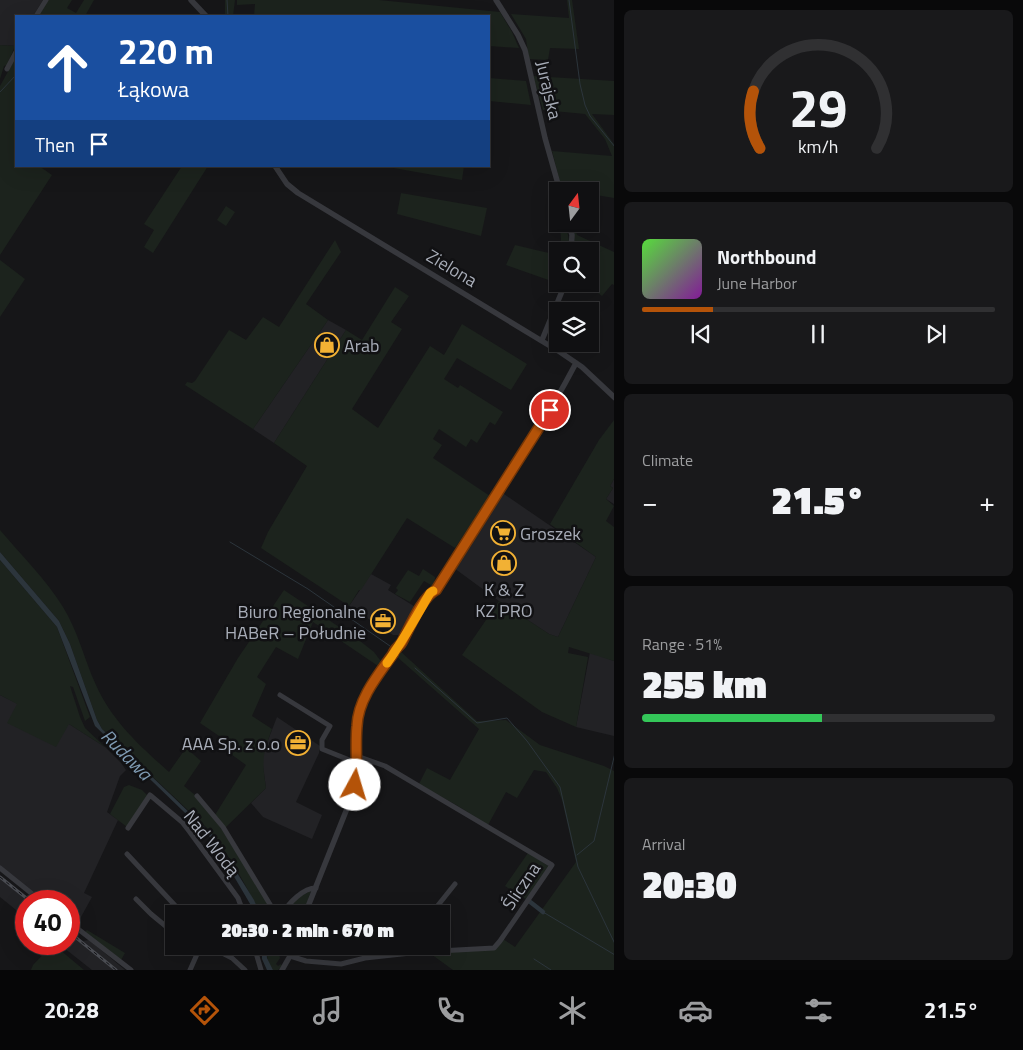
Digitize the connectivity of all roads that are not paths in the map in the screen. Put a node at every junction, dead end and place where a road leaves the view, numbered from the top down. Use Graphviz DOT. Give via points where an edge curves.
graph roads {
  1 [pos="46,0"];
  2 [pos="191,0"];
  3 [pos="496,0"];
  4 [pos="37,15"];
  5 [pos="205,15"];
  6 [pos="15,54"];
  7 [pos="7,69"];
  8 [pos="276,167"];
  9 [pos="557,182"];
  10 [pos="562,292"];
  11 [pos="542,340"];
  12 [pos="576,363"];
  13 [pos="614,398"];
  14 [pos="280,696"];
  15 [pos="357,756"];
  16 [pos="357,763"];
  17 [pos="197,796"];
  18 [pos="128,828"];
  19 [pos="126,854"];
  20 [pos="0,868"];
  21 [pos="455,884"];
  22 [pos="316,888"];
  23 [pos="27,890"];
  24 [pos="136,899"];
  25 [pos="174,905"];
  26 [pos="241,905"];
  27 [pos="270,905"];
  28 [pos="289,905"];
  29 [pos="309,905"];
  30 [pos="438,905"];
  31 [pos="165,926"];
  32 [pos="80,931"];
  33 [pos="450,950"];
  34 [pos="197,955"];
  35 [pos="226,955"];
  36 [pos="257,955"];
  37 [pos="396,955"];
  38 [pos="290,956"];
  39 [pos="341,964"];
  40 [pos="283,969"];
  41 [pos="131,970"];
  42 [pos="190,970"];
  43 [pos="245,970"];
  44 [pos="261,970"];
  45 [pos="344,970"];
  1 -- 4 [label="street"];
  2 -- 5 [label="street"];
  3 -- 9 [label="street, Jurajska" via="525,50"];
  6 -- 7 [label="street"];
  8 -- 11 [label="street, Zielona" via="298,193"];
  10 -- 11 [label="street"];
  11 -- 12 [label="street, Zielona"];
  12 -- 13 [label="street, Zielona"];
  12 -- 15 [label="street" via="536,434 436,590 430,593 401,644 370,686 358,716"];
  14 -- 16 [label="street" via="330,726 322,740 322,749"];
  15 -- 16 [label="street"];
  15 -- 33 [label="street, Śliczna" via="385,766 552,865 496,946"];
  16 -- 22 [label="street" via="350,804"];
  17 -- 27 [label="street" via="223,827"];
  18 -- 26 [label="street, Nad Wodą" via="150,795 182,822"];
  19 -- 25 [label="street"];
  20 -- 23 [label="street"];
  21 -- 30 [label="street"];
  22 -- 28 [label="street" via="311,888"];
  22 -- 29 [label="street"];
  24 -- 31 [label="street"];
  32 -- 41 [label="street"];
  34 -- 42 [label="street"];
  35 -- 43 [label="street"];
  36 -- 44 [label="street"];
  37 -- 39 [label="street"];
  38 -- 39 [label="street"];
  38 -- 40 [label="street"];
  39 -- 45 [label="street"];
}
